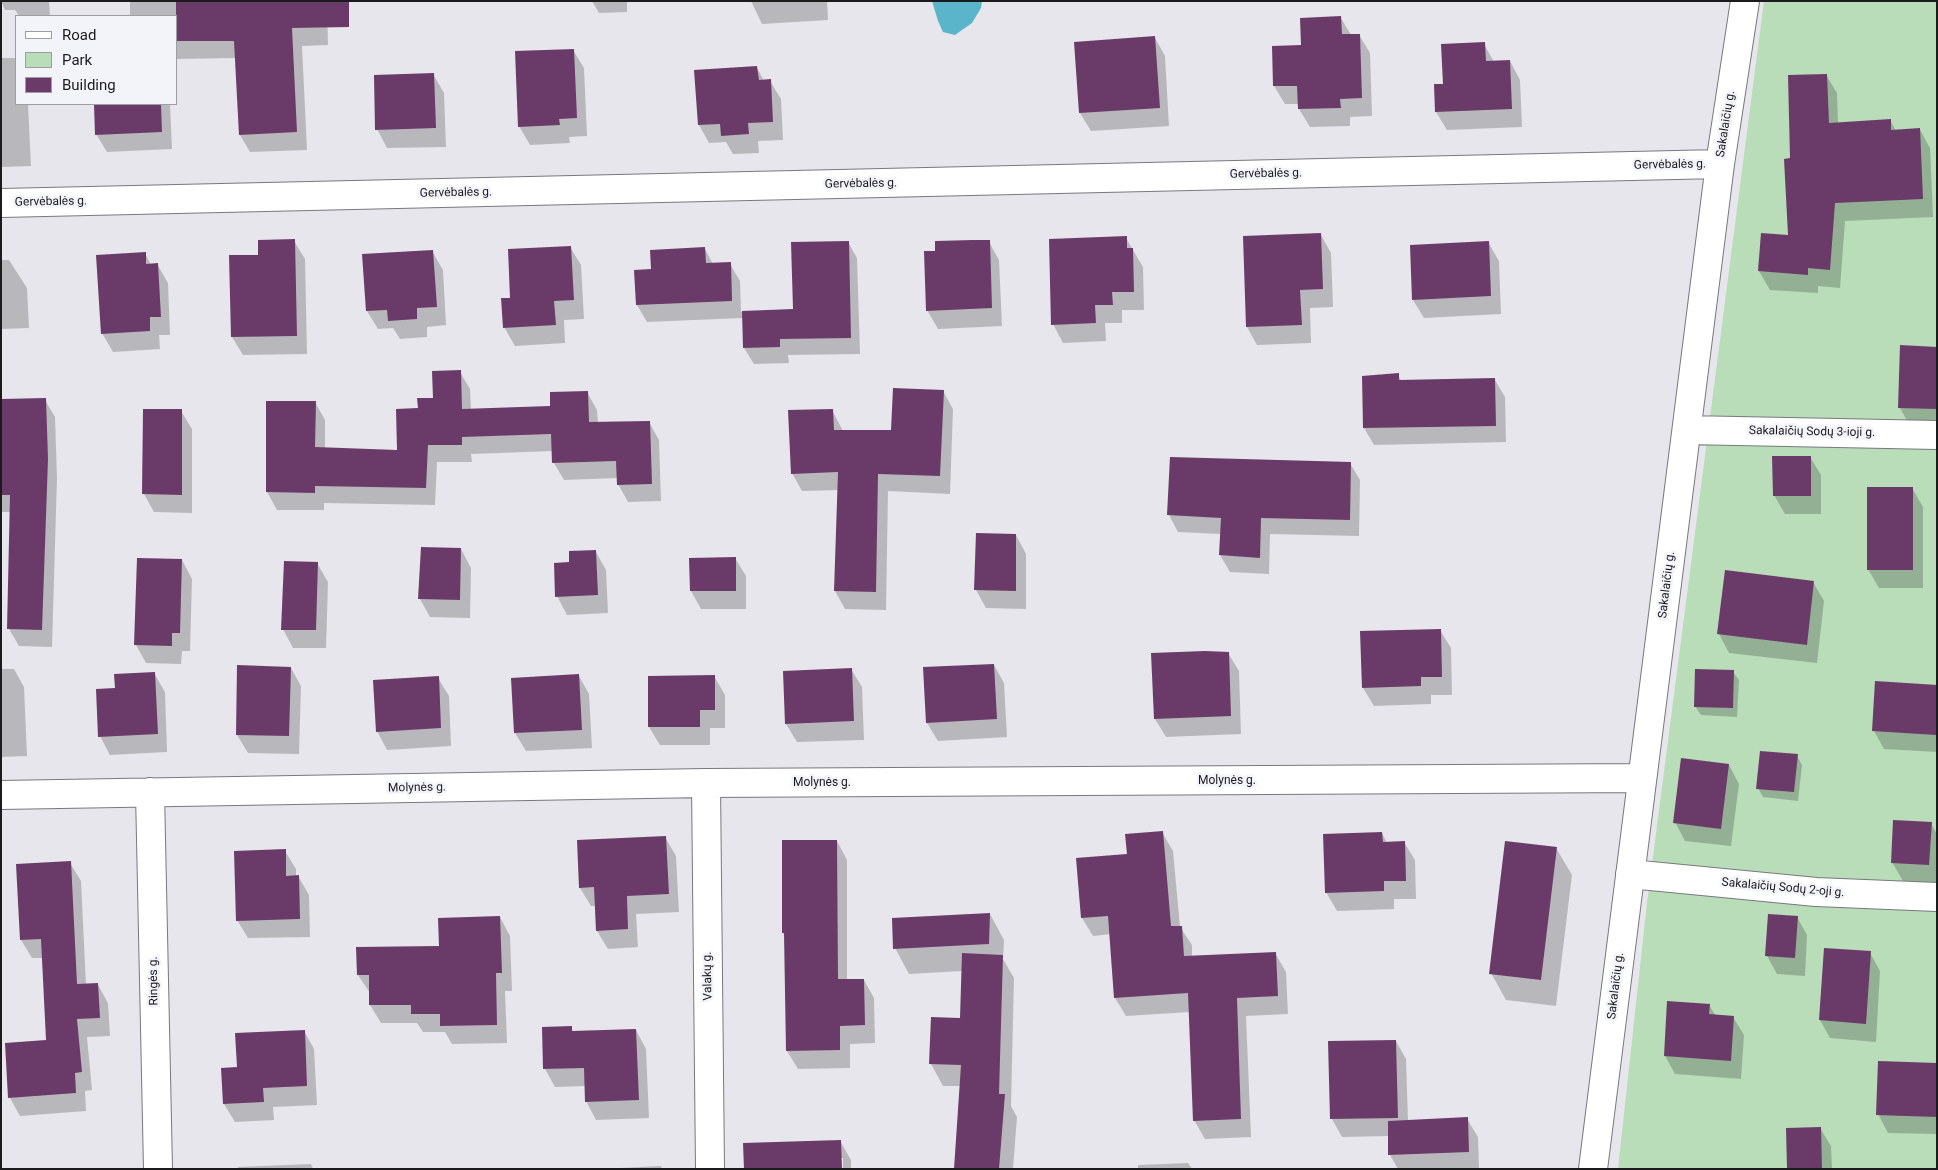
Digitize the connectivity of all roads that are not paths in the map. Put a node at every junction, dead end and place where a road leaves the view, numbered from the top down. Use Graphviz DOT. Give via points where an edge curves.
graph roads {
  1 [pos="1745,1"];
  2 [pos="1720,164"];
  3 [pos="1,203"];
  4 [pos="1686,430"];
  5 [pos="1937,435"];
  6 [pos="1642,778"];
  7 [pos="706,783"];
  8 [pos="150,792"];
  9 [pos="1,795"];
  10 [pos="1630,874"];
  11 [pos="1937,897"];
  12 [pos="158,1169"];
  13 [pos="710,1169"];
  14 [pos="1593,1169"];
  1 -- 2 [label="street, Sakalaičių g."];
  2 -- 3 [label="street, Gervėbalės g."];
  2 -- 4 [label="street, Sakalaičių g."];
  4 -- 5 [label="street, Sakalaičių Sodų 3-ioji g."];
  4 -- 6 [label="street, Sakalaičių g."];
  6 -- 7 [label="street, Molynės g."];
  6 -- 10 [label="street, Sakalaičių g."];
  7 -- 8 [label="street, Molynės g."];
  7 -- 13 [label="street, Valakų g."];
  8 -- 9 [label="street, Molynės g."];
  8 -- 12 [label="street, Ringės g."];
  10 -- 11 [label="street, Sakalaičių Sodų 2-oji g." via="1816,892"];
  10 -- 14 [label="street, Sakalaičių g."];
}
